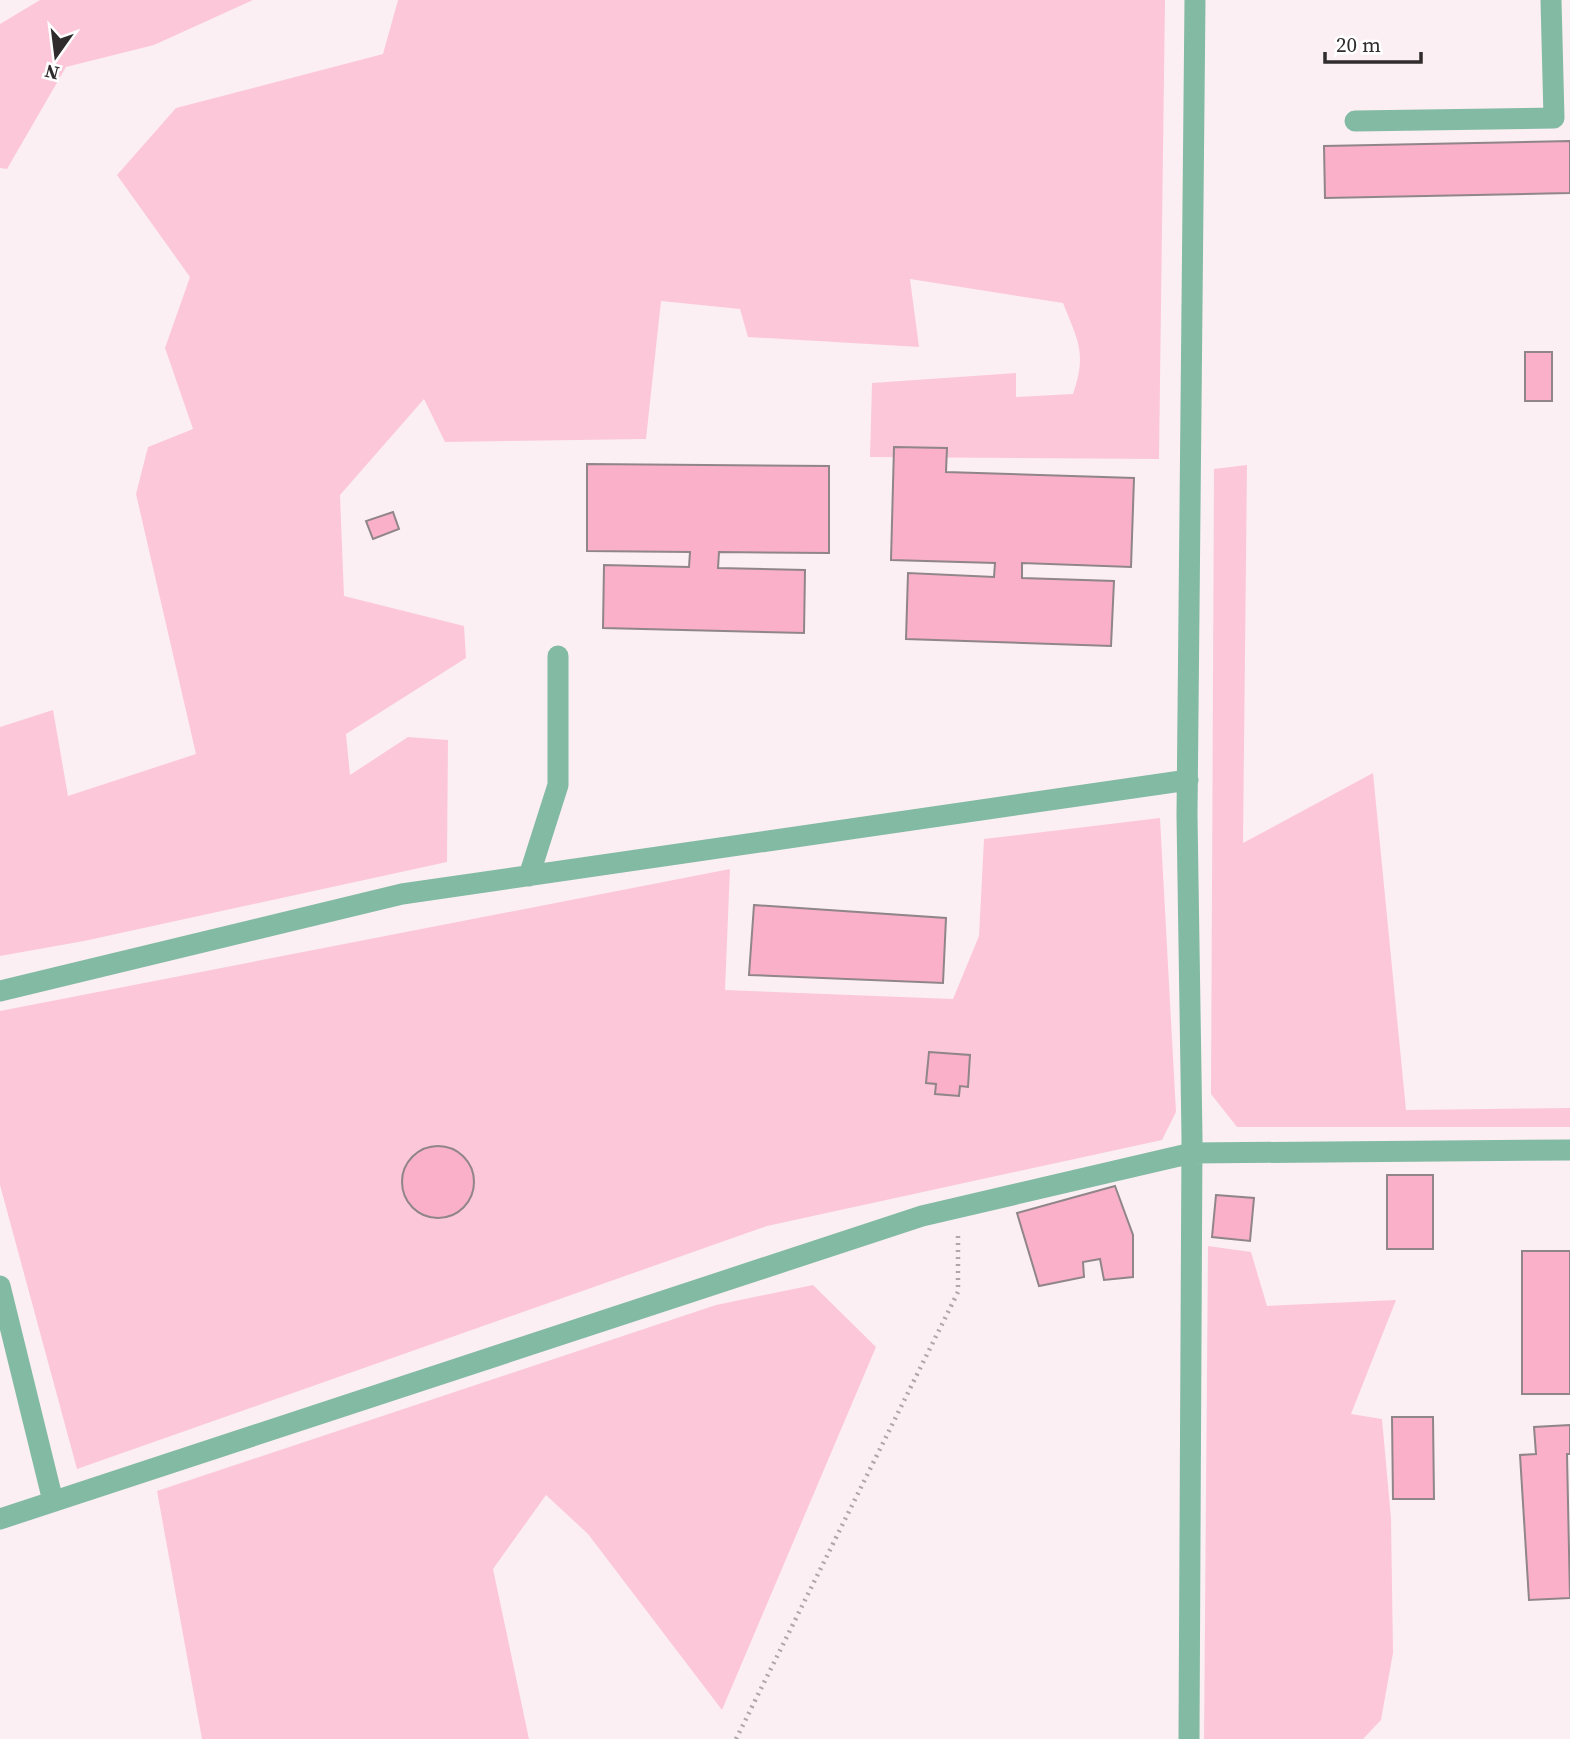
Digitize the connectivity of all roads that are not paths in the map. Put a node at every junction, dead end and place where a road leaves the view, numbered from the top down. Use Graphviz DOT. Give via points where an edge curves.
graph roads {
  1 [pos="1195,0"];
  2 [pos="1551,0"];
  3 [pos="1355,121"];
  4 [pos="558,656"];
  5 [pos="1188,780"];
  6 [pos="529,876"];
  7 [pos="0,991"];
  8 [pos="1570,1150"];
  9 [pos="1192,1153"];
  10 [pos="0,1286"];
  11 [pos="53,1501"];
  12 [pos="0,1518"];
  13 [pos="1189,1739"];
  1 -- 5 [label="street"];
  2 -- 3 [label="street" via="1553,118"];
  4 -- 6 [label="street" via="558,785"];
  5 -- 6 [label="street"];
  5 -- 9 [label="street"];
  6 -- 7 [label="street" via="402,894"];
  8 -- 9 [label="street"];
  9 -- 11 [label="street" via="922,1216"];
  9 -- 13 [label="street"];
  10 -- 11 [label="street"];
  11 -- 12 [label="street"];
}
